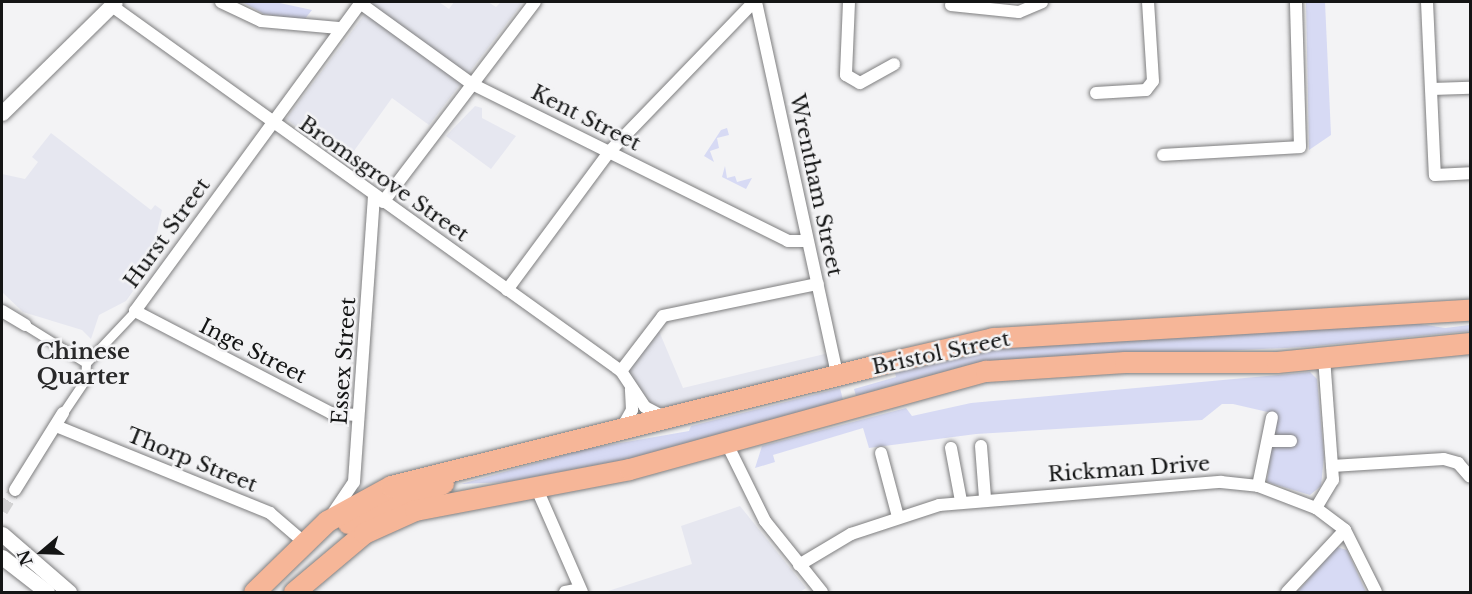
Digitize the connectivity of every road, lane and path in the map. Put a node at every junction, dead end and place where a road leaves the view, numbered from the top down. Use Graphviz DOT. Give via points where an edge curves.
graph roads {
  1 [pos="221,2"];
  2 [pos="360,2"];
  3 [pos="535,2"];
  4 [pos="755,2"];
  5 [pos="849,2"];
  6 [pos="1042,2"];
  7 [pos="1149,2"];
  8 [pos="1296,2"];
  9 [pos="1427,2"];
  10 [pos="114,4"];
  11 [pos="970,4"];
  12 [pos="951,5"];
  13 [pos="339,28"];
  14 [pos="894,64"];
  15 [pos="472,84"];
  16 [pos="1470,88"];
  17 [pos="1432,89"];
  18 [pos="1096,93"];
  19 [pos="2,113"];
  20 [pos="271,122"];
  21 [pos="609,152"];
  22 [pos="1163,155"];
  23 [pos="1470,173"];
  24 [pos="379,198"];
  25 [pos="808,246"];
  26 [pos="818,284"];
  27 [pos="507,290"];
  28 [pos="1470,298"];
  29 [pos="1470,310"];
  30 [pos="2,311"];
  31 [pos="135,311"];
  32 [pos="1421,312"];
  33 [pos="25,325"];
  34 [pos="1470,344"];
  35 [pos="1324,358"];
  36 [pos="86,363"];
  37 [pos="621,371"];
  38 [pos="838,377"];
  39 [pos="631,386"];
  40 [pos="63,413"];
  41 [pos="357,415"];
  42 [pos="1272,417"];
  43 [pos="671,418"];
  44 [pos="56,426"];
  45 [pos="619,431"];
  46 [pos="1269,441"];
  47 [pos="1291,441"];
  48 [pos="727,444"];
  49 [pos="981,446"];
  50 [pos="951,448"];
  51 [pos="881,453"];
  52 [pos="494,463"];
  53 [pos="1332,466"];
  54 [pos="629,470"];
  55 [pos="1470,477"];
  56 [pos="1258,486"];
  57 [pos="15,490"];
  58 [pos="540,495"];
  59 [pos="985,498"];
  60 [pos="961,501"];
  61 [pos="1316,508"];
  62 [pos="898,517"];
  63 [pos="327,521"];
  64 [pos="1346,530"];
  65 [pos="2,534"];
  66 [pos="305,543"];
  67 [pos="2,557"];
  68 [pos="799,565"];
  69 [pos="581,591"];
  70 [pos="47,592"];
  71 [pos="69,592"];
  72 [pos="254,592"];
  73 [pos="272,592"];
  74 [pos="294,592"];
  75 [pos="314,592"];
  76 [pos="566,592"];
  77 [pos="822,592"];
  78 [pos="1287,592"];
  79 [pos="1376,592"];
  1 -- 13 [label="street" via="261,21"];
  2 -- 13 [label="street, Hurst Street"];
  2 -- 15 [label="street, Kent Street"];
  3 -- 15 [label="street"];
  4 -- 21 [label="street"];
  4 -- 25 [label="street, Wrentham Street"];
  5 -- 14 [label="street" via="846,75 860,83"];
  6 -- 11 [label="street" via="1019,12"];
  7 -- 18 [label="street" via="1154,81 1146,90"];
  8 -- 22 [label="street" via="1300,147"];
  9 -- 17 [label="street"];
  10 -- 19 [label="street"];
  10 -- 20 [label="street, Bromsgrove Street"];
  11 -- 12 [label="street"];
  13 -- 20 [label="street, Hurst Street"];
  15 -- 21 [label="street, Kent Street"];
  15 -- 24 [label="street"];
  16 -- 17 [label="street"];
  17 -- 23 [label="street" via="1436,175"];
  20 -- 24 [label="street, Bromsgrove Street"];
  20 -- 31 [label="street, Hurst Street"];
  21 -- 25 [label="street, Kent Street" via="788,241"];
  21 -- 27 [label="street"];
  24 -- 27 [label="street, Bromsgrove Street"];
  24 -- 41 [label="street, Essex Street" via="362,408"];
  25 -- 26 [label="street, Wrentham Street"];
  26 -- 37 [label="street" via="663,316"];
  26 -- 38 [label="street, Wrentham Street"];
  27 -- 37 [label="street, Bromsgrove Street"];
  28 -- 32 [label="highway"];
  29 -- 32 [label="highway, Bristol Street"];
  30 -- 33 [label="street"];
  31 -- 36 [label="street, Hurst Street"];
  31 -- 41 [label="street, Inge Street" via="332,413"];
  32 -- 38 [label="highway, Bristol Street" via="993,338"];
  33 -- 36 [label="street"];
  34 -- 35 [label="highway, Bristol Street"];
  35 -- 48 [label="highway, Bristol Street" via="999,369 926,385"];
  35 -- 53 [label="street"];
  36 -- 40 [label="street, Hurst Street" via="85,380"];
  37 -- 39 [label="street, Bromsgrove Street"];
  38 -- 43 [label="highway, Bristol Street"];
  39 -- 43 [label="street, Bromsgrove Street" via="653,414"];
  39 -- 45 [label="street" via="632,410"];
  40 -- 44 [label="street, Hurst Street"];
  41 -- 63 [label="street, Essex Street" via="354,482"];
  42 -- 46 [label="street"];
  43 -- 45 [label="highway, Bristol Street"];
  44 -- 57 [label="street, Hurst Street"];
  44 -- 66 [label="street, Thorp Street" via="270,513"];
  45 -- 52 [label="highway, Bristol Street"];
  46 -- 47 [label="street"];
  46 -- 56 [label="street"];
  48 -- 54 [label="highway, Bristol Street"];
  48 -- 68 [label="street" via="765,521"];
  49 -- 59 [label="street"];
  50 -- 60 [label="street"];
  51 -- 62 [label="street"];
  52 -- 63 [label="highway" via="400,483"];
  52 -- 73 [label="highway" via="356,518"];
  53 -- 55 [label="street" via="1444,459 1458,463"];
  53 -- 61 [label="street" via="1333,480"];
  54 -- 58 [label="highway"];
  54 -- 74 [label="highway" via="415,510 364,533"];
  56 -- 59 [label="street, Rickman Drive" via="1221,482"];
  56 -- 61 [label="street, Rickman Drive"];
  58 -- 69 [label="street"];
  58 -- 75 [label="highway" via="441,516 390,535 349,559"];
  59 -- 60 [label="street, Rickman Drive"];
  60 -- 62 [label="street, Rickman Drive"];
  61 -- 64 [label="street, Rickman Drive"];
  62 -- 68 [label="street, Rickman Drive" via="836,541"];
  63 -- 66 [label="highway"];
  64 -- 78 [label="street"];
  64 -- 79 [label="street"];
  65 -- 71 [label="street"];
  66 -- 72 [label="highway"];
  67 -- 70 [label="street"];
  68 -- 77 [label="street"];
  69 -- 76 [label="street"];
}
